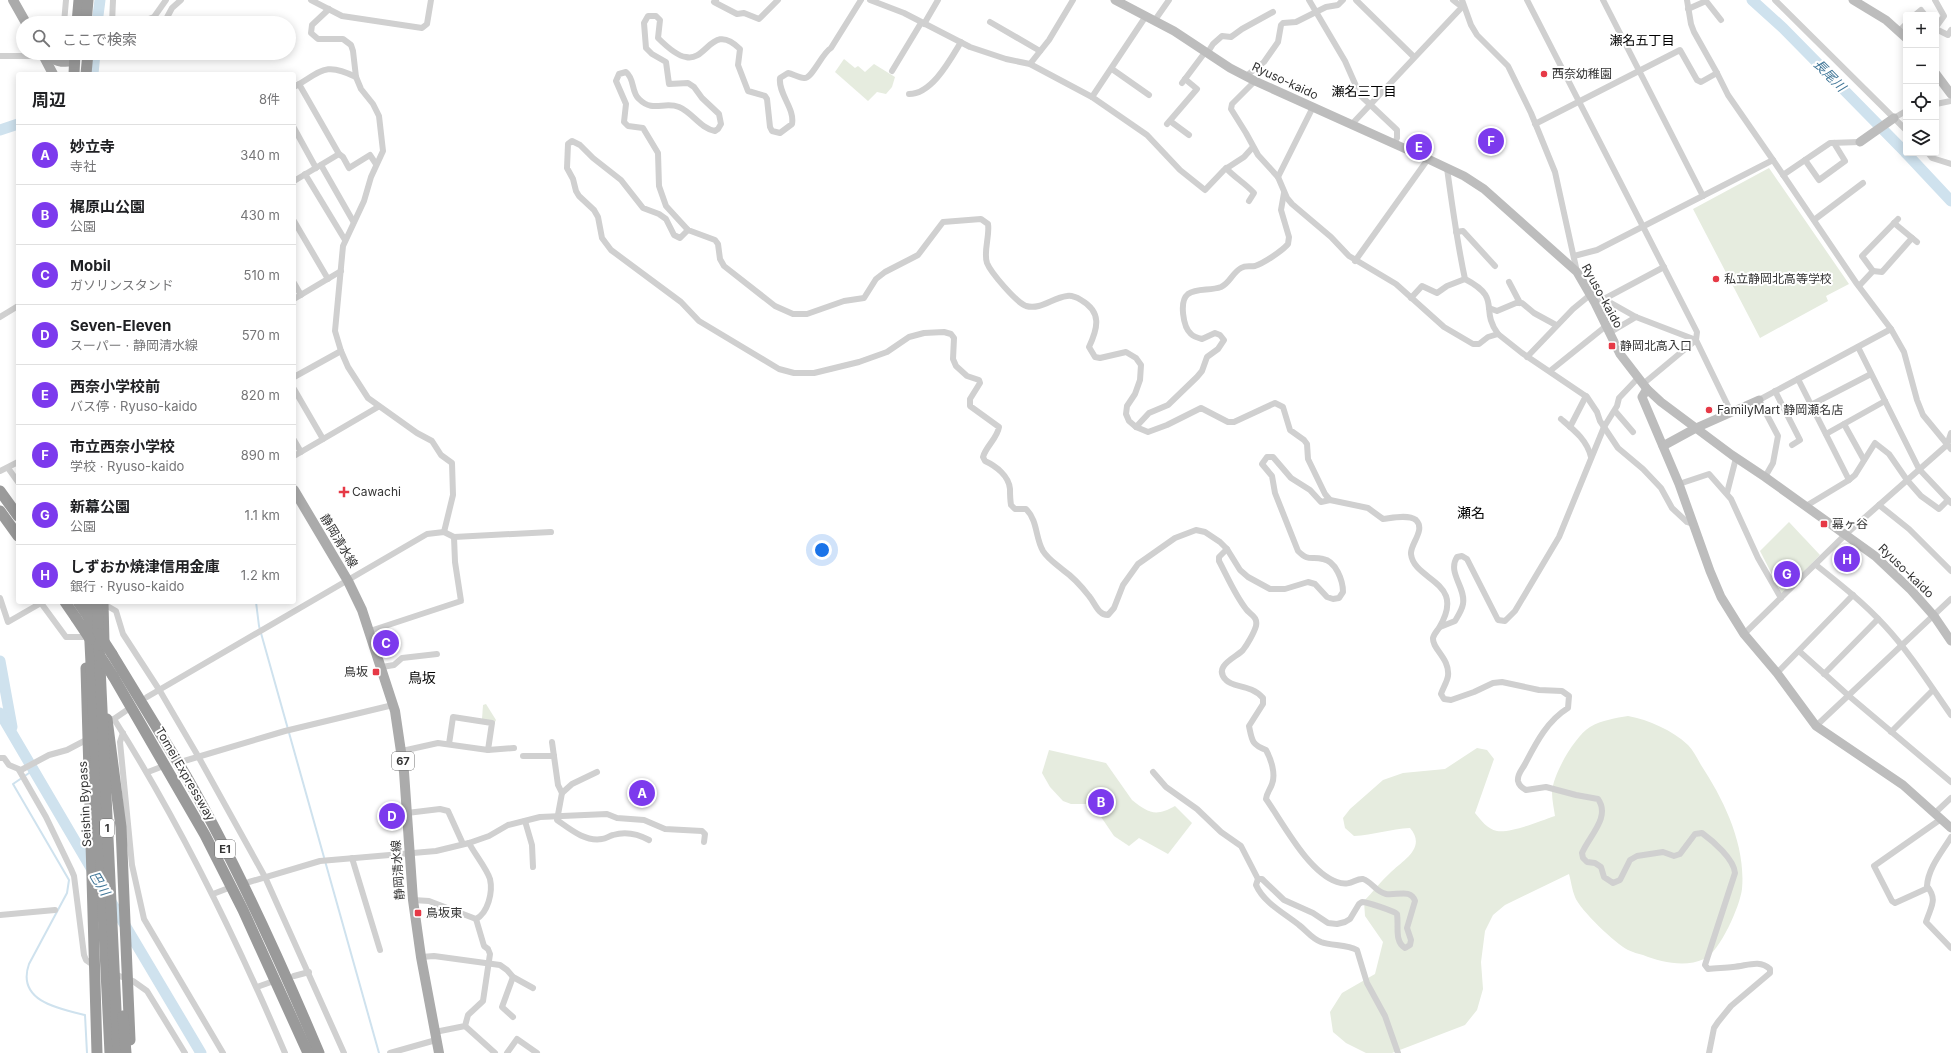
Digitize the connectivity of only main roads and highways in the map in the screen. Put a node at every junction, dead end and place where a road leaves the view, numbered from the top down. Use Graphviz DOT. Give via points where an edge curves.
graph roads {
  1 [pos="13,0"];
  2 [pos="73,0"];
  3 [pos="79,0"];
  4 [pos="88,0"];
  5 [pos="92,0"];
  6 [pos="1115,0"];
  7 [pos="1853,0"];
  8 [pos="22,16"];
  9 [pos="73,16"];
  10 [pos="78,16"];
  11 [pos="87,16"];
  12 [pos="91,16"];
  13 [pos="1903,35"];
  14 [pos="46,60"];
  15 [pos="54,60"];
  16 [pos="69,60"];
  17 [pos="73,60"];
  18 [pos="83,60"];
  19 [pos="87,60"];
  20 [pos="52,72"];
  21 [pos="73,72"];
  22 [pos="82,72"];
  23 [pos="86,72"];
  24 [pos="1939,78"];
  25 [pos="1951,94"];
  26 [pos="1894,118"];
  27 [pos="1860,142"];
  28 [pos="1642,384"];
  29 [pos="1759,400"];
  30 [pos="1696,428"];
  31 [pos="1663,446"];
  32 [pos="0,491"];
  33 [pos="296,493"];
  34 [pos="0,511"];
  35 [pos="16,513"];
  36 [pos="16,533"];
  37 [pos="66,604"];
  38 [pos="79,604"];
  39 [pos="84,604"];
  40 [pos="88,604"];
  41 [pos="101,604"];
  42 [pos="101,604"];
  43 [pos="1951,641"];
  44 [pos="92,644"];
  45 [pos="1951,828"];
  46 [pos="108,941"];
  47 [pos="97,1053"];
  48 [pos="104,1053"];
  49 [pos="110,1053"];
  50 [pos="118,1053"];
  51 [pos="126,1053"];
  52 [pos="130,1053"];
  53 [pos="308,1053"];
  54 [pos="319,1053"];
  55 [pos="439,1053"];
  1 -- 8 [label="main road"];
  2 -- 9 [label="highway"];
  3 -- 10 [label="highway"];
  4 -- 11 [label="highway"];
  5 -- 12 [label="highway"];
  6 -- 28 [label="main road, Ryuso-kaido" via="1155,20 1255,81 1428,159 1484,189 1578,272 1620,354"];
  7 -- 13 [label="main road" via="1886,20"];
  14 -- 20 [label="main road"];
  15 -- 16 [label="main road" via="66,63"];
  17 -- 21 [label="highway"];
  18 -- 22 [label="highway"];
  19 -- 23 [label="highway"];
  24 -- 25 [label="main road"];
  26 -- 27 [label="main road"];
  28 -- 30 [label="main road, Ryuso-kaido"];
  28 -- 31 [label="main road" via="1642,398"];
  29 -- 30 [label="main road"];
  30 -- 31 [label="main road"];
  30 -- 43 [label="main road, Ryuso-kaido" via="1845,534 1896,575 1934,616"];
  31 -- 45 [label="main road" via="1721,597 1744,634 1816,726 1894,778"];
  32 -- 35 [label="highway"];
  33 -- 55 [label="main road, 静岡清水線 / 67" via="348,581 362,610 393,705 402,751 412,900"];
  34 -- 36 [label="highway"];
  37 -- 53 [label="highway, Tomei Expressway / E1, bridge" via="175,781 229,882 281,988"];
  38 -- 54 [label="highway, Tomei Expressway / E1, bridge" via="185,774 290,984"];
  39 -- 44 [label="highway, 1, bridge"];
  40 -- 44 [label="highway, Seishin Bypass / 1, bridge"];
  41 -- 44 [label="highway, Seishin Bypass / 1, bridge"];
  42 -- 52 [label="highway" via="121,827"];
  44 -- 46 [label="highway, Seishin Bypass / 1, bridge"];
  44 -- 47 [label="highway, 1" via="88,738"];
  46 -- 48 [label="highway, bridge" via="102,992"];
  46 -- 49 [label="highway, Seishin Bypass / 1, bridge"];
  46 -- 50 [label="highway, Seishin Bypass / 1, bridge"];
  46 -- 51 [label="highway, bridge" via="122,1010"];
}
